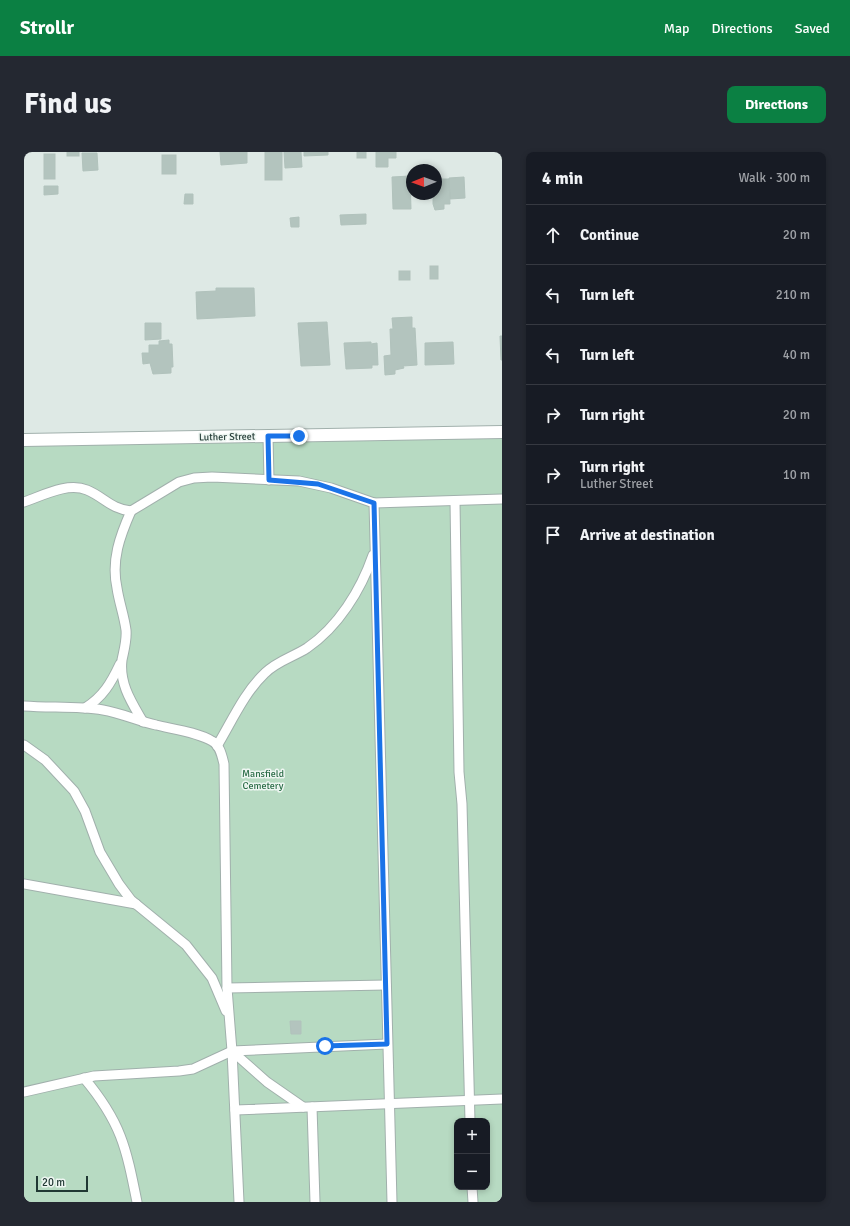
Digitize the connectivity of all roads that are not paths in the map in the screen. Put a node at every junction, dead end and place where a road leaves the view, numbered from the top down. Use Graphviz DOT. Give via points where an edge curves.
graph roads {
  1 [pos="502,432"];
  2 [pos="268,436"];
  3 [pos="24,440"];
  4 [pos="269,480"];
  5 [pos="502,499"];
  6 [pos="455,501"];
  7 [pos="24,502"];
  8 [pos="374,503"];
  9 [pos="131,511"];
  10 [pos="375,550"];
  11 [pos="122,659"];
  12 [pos="24,706"];
  13 [pos="84,708"];
  14 [pos="143,722"];
  15 [pos="24,745"];
  16 [pos="217,746"];
  17 [pos="24,884"];
  18 [pos="136,904"];
  19 [pos="386,985"];
  20 [pos="227,988"];
  21 [pos="230,1023"];
  22 [pos="387,1044"];
  23 [pos="232,1051"];
  24 [pos="84,1078"];
  25 [pos="24,1092"];
  26 [pos="502,1099"];
  27 [pos="470,1101"];
  28 [pos="389,1104"];
  29 [pos="308,1107"];
  30 [pos="235,1110"];
  31 [pos="470,1118"];
  32 [pos="472,1190"];
  33 [pos="138,1202"];
  34 [pos="238,1202"];
  35 [pos="315,1202"];
  36 [pos="392,1202"];
  37 [pos="472,1202"];
  1 -- 2 [label="street, Luther Street"];
  2 -- 3 [label="street, Luther Street"];
  2 -- 4 [label="lane"];
  4 -- 8 [label="lane" via="318,484"];
  4 -- 9 [label="lane" via="194,478 180,482"];
  5 -- 6 [label="lane"];
  6 -- 8 [label="lane"];
  6 -- 27 [label="lane" via="459,765"];
  7 -- 9 [label="lane" via="66,489 80,488 88,490 114,507"];
  8 -- 10 [label="lane"];
  9 -- 11 [label="lane" via="117,546 115,566 116,587 126,632"];
  10 -- 16 [label="lane" via="366,575 339,617 307,648 267,671 257,681 246,695"];
  10 -- 19 [label="lane"];
  11 -- 13 [label="lane" via="105,693"];
  11 -- 14 [label="lane" via="124,684"];
  12 -- 13 [label="lane"];
  13 -- 14 [label="lane"];
  14 -- 16 [label="lane" via="188,733 212,741"];
  15 -- 18 [label="lane" via="45,760 74,791 86,811 100,852"];
  16 -- 20 [label="lane" via="224,764"];
  17 -- 18 [label="lane"];
  18 -- 21 [label="lane" via="176,935 201,963 221,996"];
  19 -- 20 [label="lane"];
  19 -- 22 [label="lane"];
  20 -- 21 [label="lane"];
  21 -- 23 [label="lane"];
  22 -- 23 [label="lane"];
  22 -- 28 [label="lane"];
  23 -- 24 [label="lane" via="193,1069"];
  23 -- 29 [label="lane" via="267,1082"];
  23 -- 30 [label="lane"];
  24 -- 25 [label="lane"];
  24 -- 33 [label="lane" via="113,1117 126,1149"];
  26 -- 27 [label="lane"];
  27 -- 28 [label="lane"];
  27 -- 31 [label="lane"];
  28 -- 29 [label="lane"];
  28 -- 36 [label="lane"];
  29 -- 30 [label="lane"];
  29 -- 35 [label="lane"];
  30 -- 34 [label="lane"];
  32 -- 37 [label="lane"];
}
